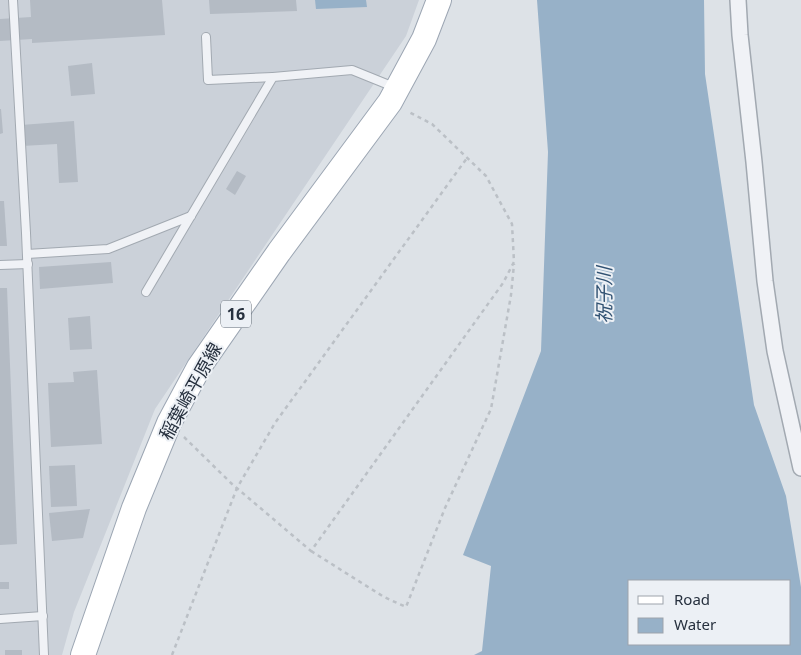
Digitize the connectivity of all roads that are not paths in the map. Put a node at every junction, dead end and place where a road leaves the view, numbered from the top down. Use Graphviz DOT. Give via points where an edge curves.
graph roads {
  1 [pos="13,0"];
  2 [pos="440,0"];
  3 [pos="738,0"];
  4 [pos="206,37"];
  5 [pos="273,77"];
  6 [pos="394,95"];
  7 [pos="191,216"];
  8 [pos="27,254"];
  9 [pos="28,264"];
  10 [pos="0,265"];
  11 [pos="146,292"];
  12 [pos="801,468"];
  13 [pos="43,616"];
  14 [pos="0,619"];
  15 [pos="44,655"];
  16 [pos="83,655"];
  1 -- 8 [label="lane"];
  2 -- 6 [label="main road, 稲葉崎平原線 / 16" via="424,39"];
  3 -- 12 [label="street" via="765,281 775,351"];
  4 -- 5 [label="lane" via="208,80"];
  5 -- 6 [label="lane" via="352,70"];
  5 -- 7 [label="lane"];
  6 -- 16 [label="main road, 稲葉崎平原線 / 16" via="199,367 169,423 134,508"];
  7 -- 8 [label="lane" via="108,249"];
  7 -- 11 [label="lane"];
  8 -- 9 [label="lane"];
  9 -- 10 [label="lane"];
  9 -- 13 [label="lane"];
  13 -- 14 [label="lane"];
  13 -- 15 [label="lane"];
}
